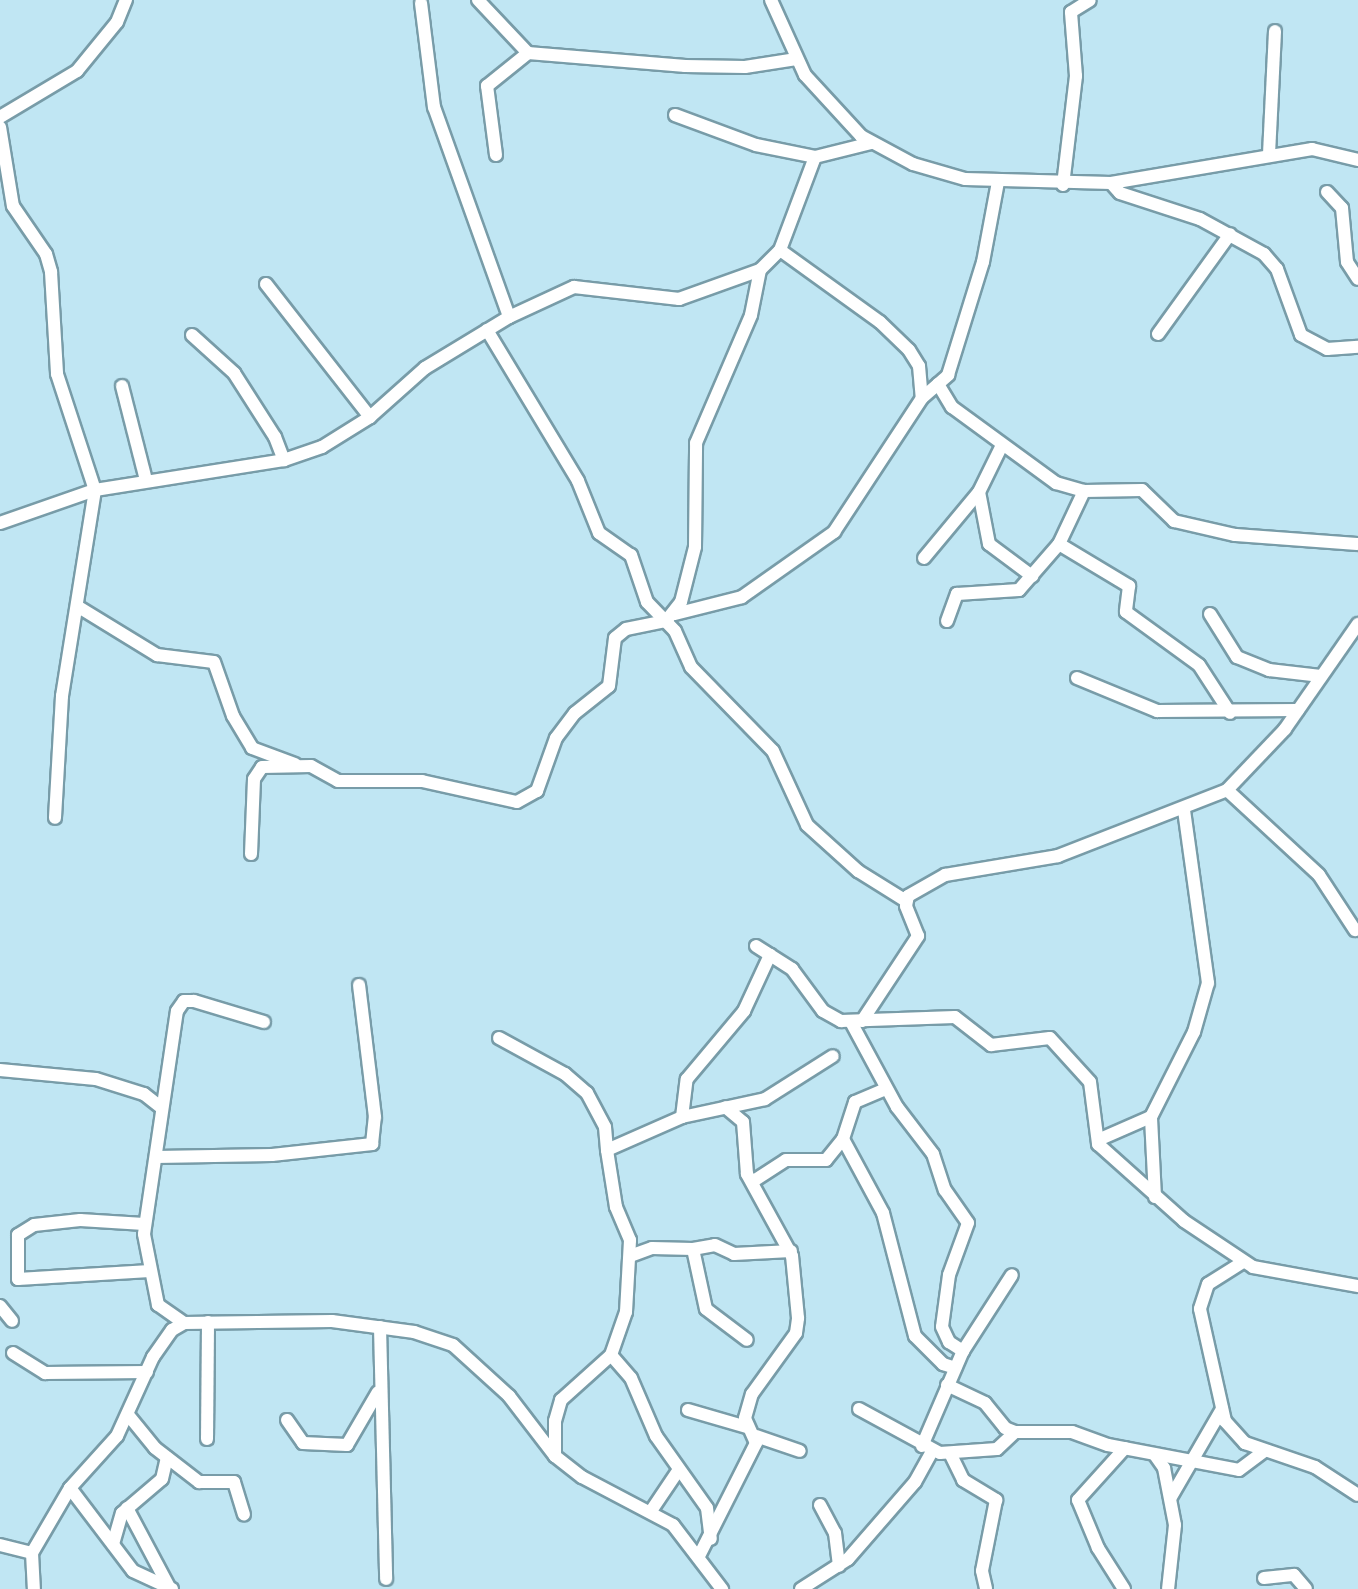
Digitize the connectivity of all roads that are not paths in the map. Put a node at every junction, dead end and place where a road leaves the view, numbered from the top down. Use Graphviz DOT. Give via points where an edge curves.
graph roads {
  1 [pos="126,0"];
  2 [pos="478,0"];
  3 [pos="771,0"];
  4 [pos="1090,0"];
  5 [pos="421,3"];
  6 [pos="1275,31"];
  7 [pos="528,53"];
  8 [pos="796,59"];
  9 [pos="675,115"];
  10 [pos="0,117"];
  11 [pos="0,127"];
  12 [pos="871,143"];
  13 [pos="1269,154"];
  14 [pos="496,155"];
  15 [pos="815,157"];
  16 [pos="1358,160"];
  17 [pos="998,182"];
  18 [pos="1111,183"];
  19 [pos="1063,185"];
  20 [pos="13,191"];
  21 [pos="1327,192"];
  22 [pos="0,195"];
  23 [pos="1230,234"];
  24 [pos="780,250"];
  25 [pos="760,270"];
  26 [pos="1358,279"];
  27 [pos="266,284"];
  28 [pos="510,317"];
  29 [pos="487,330"];
  30 [pos="1158,334"];
  31 [pos="192,335"];
  32 [pos="1358,347"];
  33 [pos="938,384"];
  34 [pos="122,386"];
  35 [pos="922,398"];
  36 [pos="370,417"];
  37 [pos="1002,445"];
  38 [pos="284,460"];
  39 [pos="146,480"];
  40 [pos="95,490"];
  41 [pos="1084,491"];
  42 [pos="979,492"];
  43 [pos="0,523"];
  44 [pos="1059,544"];
  45 [pos="1358,544"];
  46 [pos="924,558"];
  47 [pos="1032,576"];
  48 [pos="77,606"];
  49 [pos="1210,614"];
  50 [pos="670,617"];
  51 [pos="947,621"];
  52 [pos="1358,624"];
  53 [pos="1321,676"];
  54 [pos="1077,678"];
  55 [pos="1298,710"];
  56 [pos="1230,712"];
  57 [pos="301,766"];
  58 [pos="1227,790"];
  59 [pos="1184,809"];
  60 [pos="55,818"];
  61 [pos="251,854"];
  62 [pos="906,901"];
  63 [pos="1354,930"];
  64 [pos="756,946"];
  65 [pos="770,955"];
  66 [pos="359,985"];
  67 [pos="264,1022"];
  68 [pos="856,1022"];
  69 [pos="498,1038"];
  70 [pos="833,1056"];
  71 [pos="0,1070"];
  72 [pos="886,1089"];
  73 [pos="725,1107"];
  74 [pos="162,1108"];
  75 [pos="681,1117"];
  76 [pos="1151,1117"];
  77 [pos="843,1139"];
  78 [pos="1098,1140"];
  79 [pos="607,1150"];
  80 [pos="156,1157"];
  81 [pos="752,1182"];
  82 [pos="1155,1197"];
  83 [pos="144,1224"];
  84 [pos="693,1250"];
  85 [pos="790,1251"];
  86 [pos="630,1256"];
  87 [pos="1243,1262"];
  88 [pos="150,1271"];
  89 [pos="1012,1275"];
  90 [pos="1358,1286"];
  91 [pos="0,1306"];
  92 [pos="12,1321"];
  93 [pos="207,1322"];
  94 [pos="184,1323"];
  95 [pos="380,1327"];
  96 [pos="747,1341"];
  97 [pos="963,1351"];
  98 [pos="13,1353"];
  99 [pos="611,1355"];
  100 [pos="955,1368"];
  101 [pos="147,1372"];
  102 [pos="947,1385"];
  103 [pos="378,1392"];
  104 [pos="859,1409"];
  105 [pos="1222,1409"];
  106 [pos="688,1410"];
  107 [pos="129,1416"];
  108 [pos="287,1420"];
  109 [pos="747,1427"];
  110 [pos="1015,1432"];
  111 [pos="756,1436"];
  112 [pos="207,1439"];
  113 [pos="1125,1448"];
  114 [pos="927,1449"];
  115 [pos="800,1451"];
  116 [pos="1264,1451"];
  117 [pos="950,1454"];
  118 [pos="1155,1455"];
  119 [pos="555,1456"];
  120 [pos="167,1458"];
  121 [pos="1197,1459"];
  122 [pos="678,1471"];
  123 [pos="70,1488"];
  124 [pos="1358,1495"];
  125 [pos="1171,1497"];
  126 [pos="820,1505"];
  127 [pos="128,1508"];
  128 [pos="651,1511"];
  129 [pos="244,1515"];
  130 [pos="711,1539"];
  131 [pos="113,1544"];
  132 [pos="0,1545"];
  133 [pos="32,1554"];
  134 [pos="700,1554"];
  135 [pos="839,1566"];
  136 [pos="1264,1578"];
  137 [pos="386,1579"];
  138 [pos="170,1588"];
  139 [pos="34,1589"];
  140 [pos="722,1589"];
  141 [pos="801,1589"];
  142 [pos="986,1589"];
  143 [pos="1124,1589"];
  144 [pos="1168,1589"];
  145 [pos="1306,1589"];
  1 -- 10 [label="street" via="117,22 77,71"];
  2 -- 7 [label="street"];
  3 -- 8 [label="street"];
  4 -- 19 [label="street" via="1071,12 1076,76"];
  5 -- 28 [label="street" via="436,117"];
  6 -- 13 [label="street"];
  7 -- 8 [label="street" via="685,66 745,67"];
  7 -- 14 [label="street" via="487,86"];
  8 -- 12 [label="street" via="819,95"];
  9 -- 15 [label="street" via="756,145"];
  11 -- 20 [label="street"];
  12 -- 15 [label="street"];
  12 -- 17 [label="street" via="913,164 964,179"];
  13 -- 16 [label="street" via="1312,149"];
  13 -- 18 [label="street"];
  15 -- 24 [label="street"];
  17 -- 19 [label="street"];
  17 -- 33 [label="street" via="964,332 948,375"];
  18 -- 19 [label="street"];
  18 -- 23 [label="street" via="1120,194"];
  20 -- 22 [label="street"];
  20 -- 40 [label="street" via="12,206 46,254 51,272 57,374"];
  21 -- 26 [label="street" via="1342,208 1347,262"];
  23 -- 30 [label="street"];
  23 -- 32 [label="street" via="1272,261 1301,336 1327,349"];
  24 -- 25 [label="street"];
  24 -- 35 [label="street" via="880,322 909,350 919,366"];
  25 -- 28 [label="street" via="680,299 574,287"];
  25 -- 50 [label="street" via="751,315 696,443 695,547"];
  27 -- 36 [label="street"];
  28 -- 29 [label="street"];
  29 -- 36 [label="street" via="399,387"];
  29 -- 50 [label="street" via="578,481 599,533 631,555 647,602"];
  31 -- 38 [label="street" via="234,373 275,436"];
  33 -- 35 [label="street"];
  33 -- 37 [label="street" via="946,401"];
  34 -- 39 [label="street"];
  35 -- 50 [label="street" via="834,532 742,597"];
  36 -- 38 [label="street" via="322,447"];
  37 -- 41 [label="street" via="1056,483"];
  37 -- 42 [label="street"];
  38 -- 39 [label="street"];
  39 -- 40 [label="street"];
  40 -- 43 [label="street"];
  40 -- 48 [label="street"];
  41 -- 44 [label="street"];
  41 -- 45 [label="street" via="1142,490 1174,521 1235,535"];
  42 -- 46 [label="street"];
  42 -- 47 [label="street" via="989,544"];
  44 -- 47 [label="street"];
  44 -- 56 [label="street" via="1130,586 1126,612 1199,664"];
  47 -- 51 [label="street" via="1015,592 957,594"];
  48 -- 57 [label="street" via="157,655 214,662 232,716 252,748"];
  48 -- 60 [label="street" via="62,696"];
  49 -- 53 [label="street" via="1237,657 1269,670"];
  50 -- 57 [label="street" via="626,629 615,638 609,686 575,713 556,738 530,800 397,777 339,781 317,767"];
  50 -- 62 [label="street" via="712,692 773,751 807,825 858,871"];
  52 -- 53 [label="street"];
  53 -- 55 [label="street"];
  54 -- 56 [label="street" via="1138,707"];
  55 -- 56 [label="street"];
  55 -- 58 [label="street"];
  57 -- 61 [label="street" via="256,772"];
  58 -- 59 [label="street"];
  58 -- 63 [label="street" via="1318,875"];
  59 -- 62 [label="street" via="1034,863 945,876"];
  59 -- 76 [label="street" via="1208,983 1194,1032"];
  62 -- 68 [label="street" via="918,936"];
  64 -- 65 [label="street"];
  65 -- 68 [label="street" via="802,980 831,1018"];
  65 -- 75 [label="street" via="744,1011 687,1079"];
  66 -- 80 [label="street" via="375,1117 372,1144 272,1155"];
  67 -- 74 [label="street" via="194,1001 179,1004"];
  68 -- 72 [label="street"];
  68 -- 78 [label="street" via="955,1017 991,1045 1050,1038 1090,1082"];
  69 -- 79 [label="street" via="557,1068 587,1093 605,1127"];
  70 -- 73 [label="street" via="765,1099"];
  71 -- 74 [label="street" via="96,1079 144,1094"];
  72 -- 77 [label="street" via="855,1102"];
  72 -- 97 [label="street" via="933,1154 945,1190 968,1223 949,1275 942,1327 949,1342"];
  73 -- 75 [label="street"];
  73 -- 81 [label="street" via="743,1122 744,1159"];
  74 -- 80 [label="street"];
  75 -- 79 [label="street"];
  76 -- 78 [label="street"];
  76 -- 82 [label="street"];
  77 -- 81 [label="street" via="826,1160 786,1160"];
  77 -- 100 [label="street" via="883,1214 915,1336 943,1364"];
  78 -- 82 [label="street" via="1114,1163"];
  79 -- 86 [label="street"];
  80 -- 83 [label="street"];
  81 -- 85 [label="street"];
  82 -- 87 [label="street"];
  83 -- 88 [label="street"];
  83 -- 88 [label="street" via="80,1220 34,1225 18,1235 18,1279"];
  84 -- 85 [label="street" via="715,1245 734,1254"];
  84 -- 86 [label="street" via="652,1248"];
  84 -- 96 [label="street" via="706,1309"];
  85 -- 109 [label="street" via="797,1327 752,1394"];
  86 -- 99 [label="street" via="626,1312"];
  87 -- 90 [label="street"];
  87 -- 105 [label="street" via="1208,1284 1200,1309"];
  88 -- 94 [label="street" via="158,1305"];
  89 -- 97 [label="street"];
  91 -- 92 [label="street"];
  93 -- 94 [label="street"];
  93 -- 95 [label="street" via="332,1321"];
  93 -- 112 [label="street"];
  94 -- 101 [label="street" via="163,1339"];
  95 -- 103 [label="street"];
  95 -- 119 [label="street" via="453,1345 509,1396"];
  97 -- 100 [label="street"];
  98 -- 101 [label="street" via="45,1373"];
  99 -- 119 [label="street" via="561,1400 555,1421"];
  99 -- 122 [label="street" via="631,1378 652,1429 670,1450"];
  100 -- 102 [label="street"];
  101 -- 107 [label="street"];
  102 -- 110 [label="street" via="985,1404 1005,1428"];
  102 -- 114 [label="street"];
  103 -- 108 [label="street" via="347,1445 303,1443"];
  103 -- 137 [label="street"];
  104 -- 114 [label="street"];
  105 -- 116 [label="street" via="1235,1434"];
  105 -- 121 [label="street"];
  106 -- 109 [label="street"];
  107 -- 120 [label="street"];
  107 -- 123 [label="street"];
  109 -- 111 [label="street"];
  110 -- 113 [label="street" via="1072,1432"];
  110 -- 117 [label="street" via="997,1449"];
  111 -- 115 [label="street"];
  111 -- 130 [label="street"];
  113 -- 118 [label="street"];
  113 -- 143 [label="street" via="1078,1500 1098,1548"];
  114 -- 117 [label="street"];
  114 -- 135 [label="street" via="915,1482"];
  116 -- 121 [label="street" via="1239,1470"];
  116 -- 124 [label="street" via="1315,1467"];
  117 -- 142 [label="street" via="963,1480 996,1500 982,1571"];
  118 -- 121 [label="street"];
  118 -- 125 [label="street"];
  119 -- 128 [label="street" via="582,1477"];
  120 -- 127 [label="street" via="162,1479"];
  120 -- 129 [label="street" via="206,1485 234,1482"];
  121 -- 125 [label="street"];
  122 -- 128 [label="street"];
  122 -- 130 [label="street" via="707,1508"];
  123 -- 131 [label="street"];
  123 -- 133 [label="street"];
  125 -- 144 [label="street" via="1176,1547"];
  126 -- 135 [label="street" via="835,1533"];
  127 -- 131 [label="street"];
  127 -- 138 [label="street"];
  128 -- 134 [label="street"];
  130 -- 134 [label="street"];
  131 -- 138 [label="street" via="133,1571"];
  132 -- 133 [label="street"];
  133 -- 139 [label="street"];
  134 -- 140 [label="street"];
  135 -- 141 [label="street"];
  136 -- 145 [label="street" via="1294,1575"];
}
